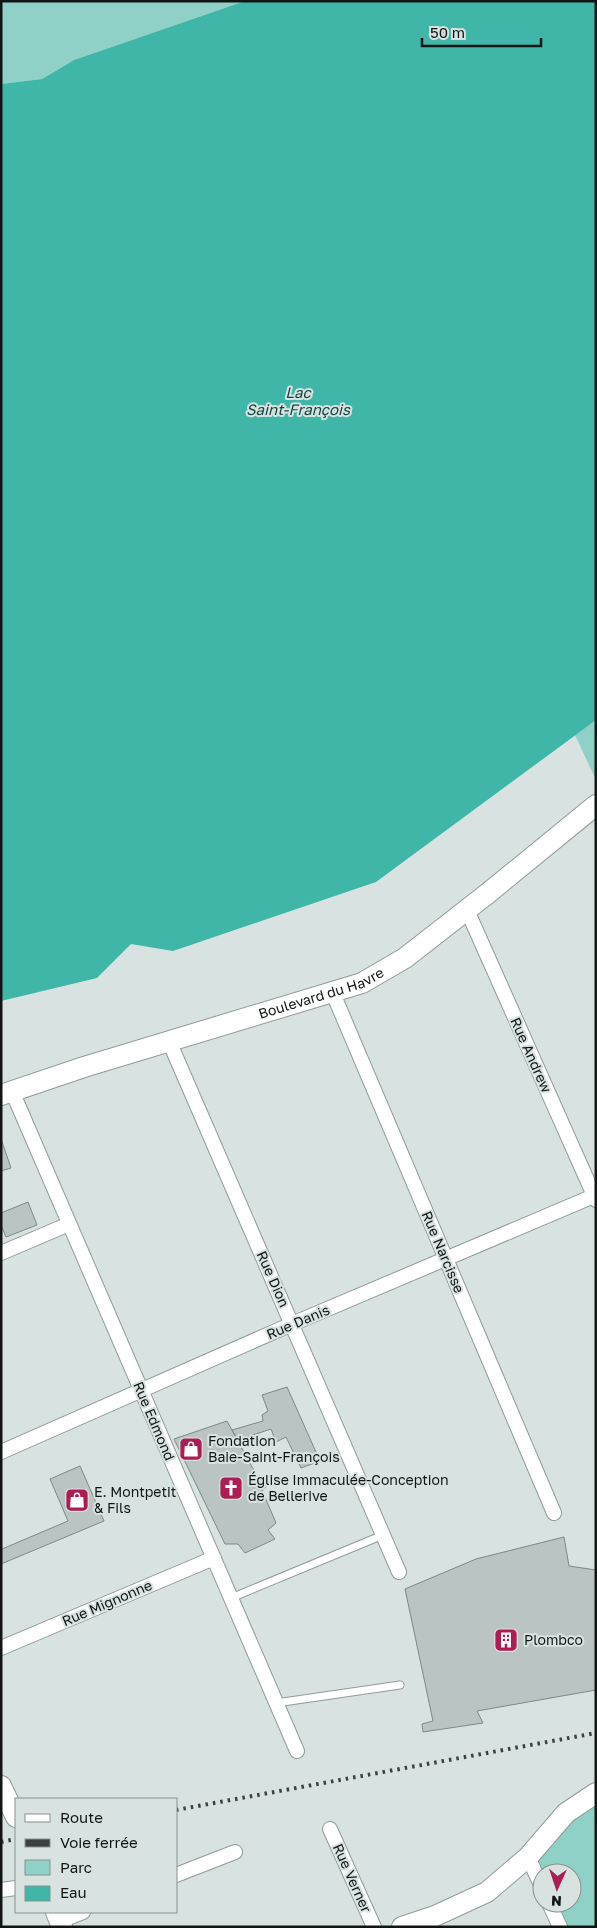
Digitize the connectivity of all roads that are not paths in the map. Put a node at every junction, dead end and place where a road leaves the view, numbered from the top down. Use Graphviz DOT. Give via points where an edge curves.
graph roads {
  1 [pos="596,805"];
  2 [pos="467,910"];
  3 [pos="332,991"];
  4 [pos="169,1041"];
  5 [pos="7,1093"];
  6 [pos="595,1197"];
  7 [pos="69,1224"];
  8 [pos="1,1253"];
  9 [pos="446,1259"];
  10 [pos="292,1324"];
  11 [pos="141,1390"];
  12 [pos="1,1452"];
  13 [pos="554,1513"];
  14 [pos="383,1535"];
  15 [pos="214,1558"];
  16 [pos="399,1572"];
  17 [pos="231,1598"];
  18 [pos="1,1648"];
  19 [pos="400,1685"];
  20 [pos="276,1703"];
  21 [pos="297,1751"];
  22 [pos="1,1786"];
  23 [pos="596,1793"];
  24 [pos="15,1815"];
  25 [pos="330,1829"];
  26 [pos="235,1852"];
  27 [pos="528,1857"];
  28 [pos="532,1866"];
  29 [pos="178,1874"];
  30 [pos="15,1888"];
  31 [pos="1,1890"];
  32 [pos="80,1913"];
  33 [pos="554,1913"];
  34 [pos="59,1920"];
  35 [pos="374,1927"];
  36 [pos="402,1927"];
  37 [pos="560,1927"];
  1 -- 2 [label="street, Boulevard du Havre"];
  2 -- 3 [label="street, Boulevard du Havre" via="406,958 362,983"];
  2 -- 6 [label="street, Rue Andrew"];
  3 -- 4 [label="street, Boulevard du Havre"];
  3 -- 9 [label="street, Rue Narcisse"];
  4 -- 5 [label="street, Boulevard du Havre"];
  4 -- 10 [label="street, Rue Dion"];
  5 -- 7 [label="street, Rue Edmond"];
  6 -- 9 [label="street, Rue Danis"];
  7 -- 8 [label="street"];
  7 -- 11 [label="street, Rue Edmond"];
  9 -- 10 [label="street, Rue Danis"];
  9 -- 13 [label="street, Rue Narcisse"];
  10 -- 11 [label="street, Rue Danis"];
  10 -- 14 [label="street, Rue Dion"];
  11 -- 12 [label="street, Rue Danis"];
  11 -- 15 [label="street, Rue Edmond"];
  14 -- 16 [label="street, Rue Dion"];
  14 -- 17 [label="lane"];
  15 -- 17 [label="street, Rue Edmond"];
  15 -- 18 [label="street, Rue Mignonne"];
  17 -- 20 [label="street, Rue Edmond"];
  19 -- 20 [label="lane"];
  20 -- 21 [label="street, Rue Edmond"];
  22 -- 24 [label="street"];
  23 -- 27 [label="street" via="566,1813"];
  25 -- 35 [label="street, Rue Verner"];
  26 -- 29 [label="street"];
  27 -- 28 [label="street"];
  27 -- 36 [label="street" via="487,1892"];
  30 -- 31 [label="street"];
  32 -- 34 [label="street"];
  33 -- 37 [label="street"];
}
